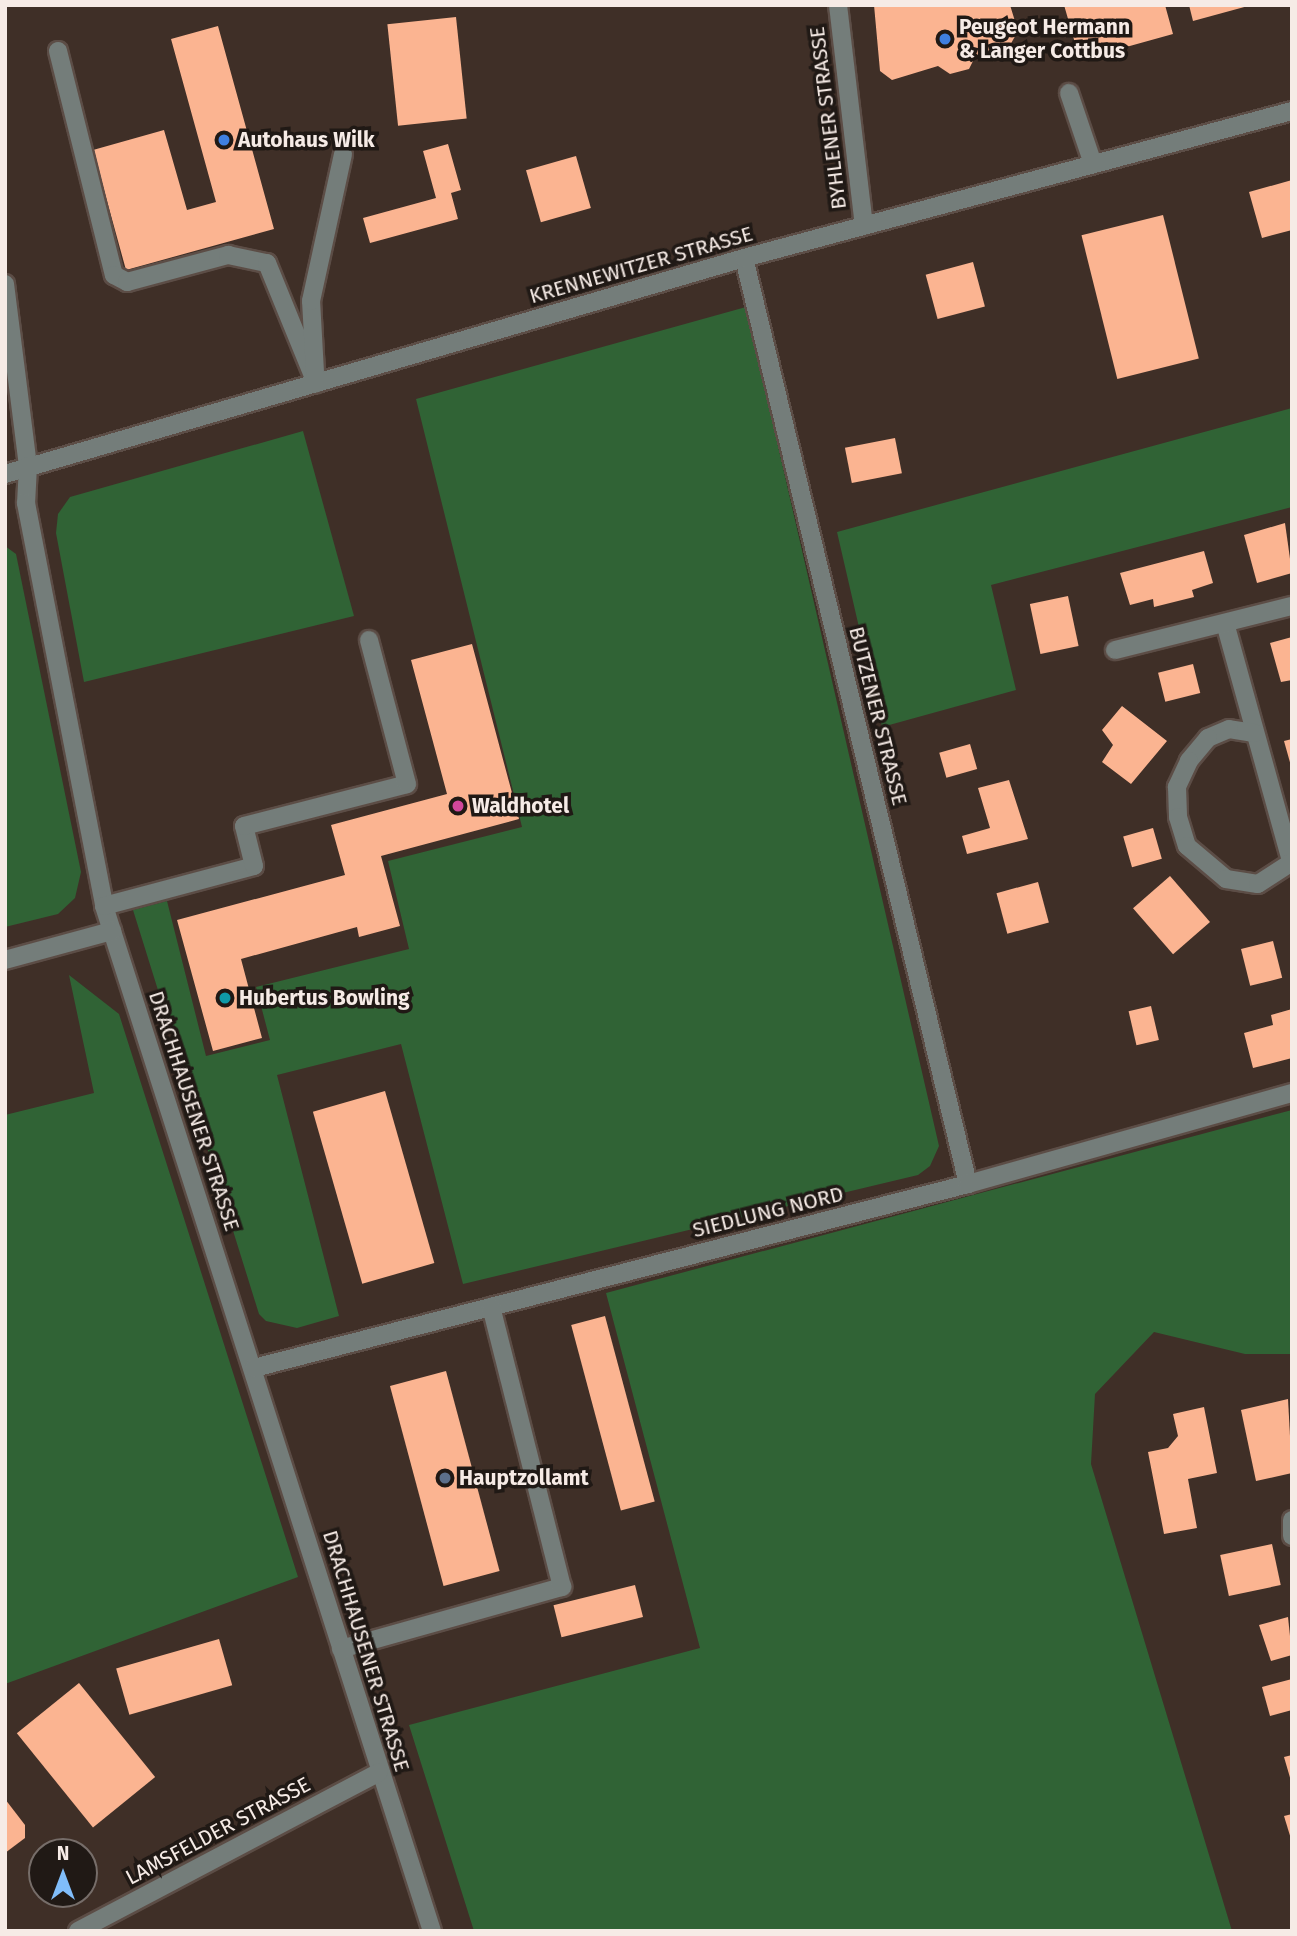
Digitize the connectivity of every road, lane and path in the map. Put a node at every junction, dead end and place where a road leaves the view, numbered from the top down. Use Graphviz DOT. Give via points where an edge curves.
graph roads {
  1 [pos="838,5"];
  2 [pos="58,51"];
  3 [pos="1069,93"];
  4 [pos="1292,111"];
  5 [pos="343,154"];
  6 [pos="1093,164"];
  7 [pos="864,225"];
  8 [pos="744,258"];
  9 [pos="5,284"];
  10 [pos="316,383"];
  11 [pos="28,466"];
  12 [pos="5,474"];
  13 [pos="1292,606"];
  14 [pos="1225,623"];
  15 [pos="369,640"];
  16 [pos="1115,650"];
  17 [pos="1254,733"];
  18 [pos="1292,863"];
  19 [pos="104,906"];
  20 [pos="112,931"];
  21 [pos="5,960"];
  22 [pos="1292,1093"];
  23 [pos="968,1184"];
  24 [pos="491,1307"];
  25 [pos="254,1368"];
  26 [pos="1292,1520"];
  27 [pos="1292,1536"];
  28 [pos="341,1649"];
  29 [pos="379,1772"];
  30 [pos="78,1931"];
  31 [pos="432,1931"];
  1 -- 7 [label="street, BYHLENER STRASSE"];
  2 -- 10 [label="street" via="114,275 127,282 228,254 267,263"];
  3 -- 6 [label="street"];
  4 -- 6 [label="street, KRENNEWITZER STRASSE"];
  5 -- 10 [label="street" via="311,301"];
  6 -- 7 [label="street, KRENNEWITZER STRASSE"];
  7 -- 8 [label="street, KRENNEWITZER STRASSE"];
  8 -- 10 [label="street, KRENNEWITZER STRASSE"];
  8 -- 23 [label="street, BUTZENER STRASSE"];
  9 -- 11 [label="street, DRACHHAUSENER STRASSE"];
  10 -- 11 [label="street, KRENNEWITZER STRASSE"];
  11 -- 12 [label="street, KRENNEWITZER STRASSE"];
  11 -- 19 [label="street, DRACHHAUSENER STRASSE" via="26,503"];
  13 -- 14 [label="street"];
  14 -- 16 [label="street"];
  14 -- 17 [label="street"];
  15 -- 19 [label="street" via="407,784 244,826 254,866"];
  17 -- 18 [label="street"];
  17 -- 18 [label="street" via="1229,729 1208,738 1189,761 1177,787 1178,817 1187,846 1226,879 1258,884"];
  19 -- 20 [label="street, DRACHHAUSENER STRASSE"];
  20 -- 21 [label="street"];
  20 -- 25 [label="street, DRACHHAUSENER STRASSE"];
  22 -- 23 [label="street, SIEDLUNG NORD"];
  23 -- 24 [label="street, SIEDLUNG NORD"];
  24 -- 25 [label="street, SIEDLUNG NORD"];
  24 -- 28 [label="street" via="562,1587"];
  25 -- 28 [label="street, DRACHHAUSENER STRASSE"];
  26 -- 27 [label="street"];
  28 -- 29 [label="street, DRACHHAUSENER STRASSE"];
  29 -- 30 [label="street, LAMSFELDER STRASSE"];
  29 -- 31 [label="street, DRACHHAUSENER STRASSE"];
}
